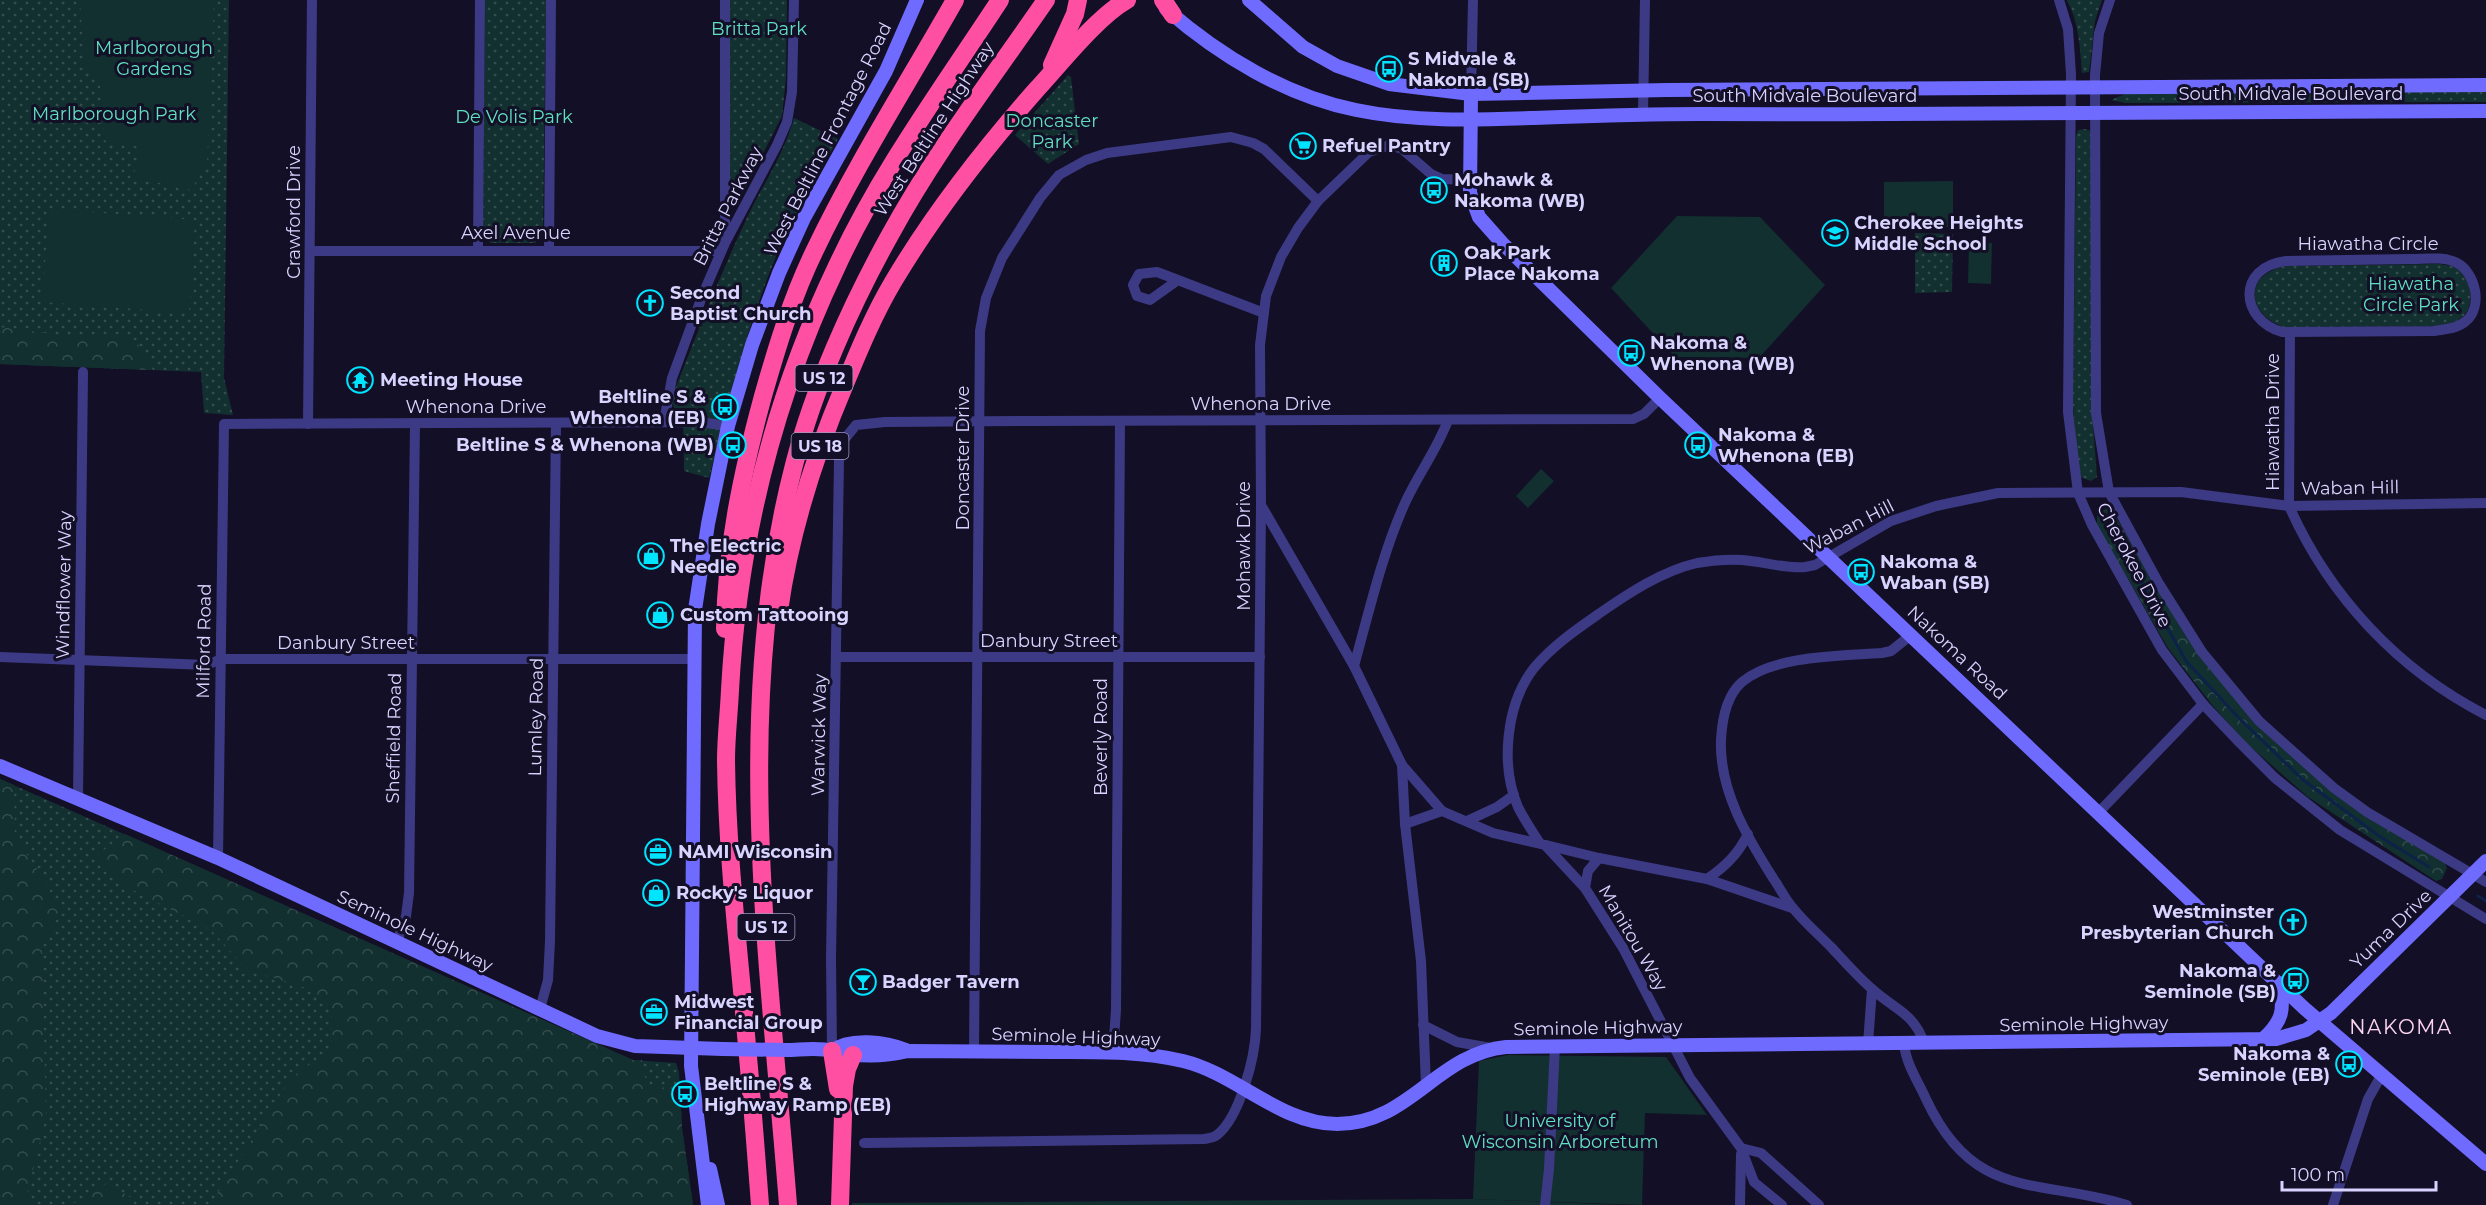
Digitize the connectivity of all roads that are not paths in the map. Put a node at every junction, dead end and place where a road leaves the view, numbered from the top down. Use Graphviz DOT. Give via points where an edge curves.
graph roads {
  1 [pos="312,0"];
  2 [pos="480,0"];
  3 [pos="551,0"];
  4 [pos="725,0"];
  5 [pos="794,0"];
  6 [pos="916,0"];
  7 [pos="955,0"];
  8 [pos="1000,0"];
  9 [pos="1078,0"];
  10 [pos="1127,0"];
  11 [pos="1156,0"];
  12 [pos="1249,0"];
  13 [pos="1473,0"];
  14 [pos="1645,0"];
  15 [pos="2059,0"];
  16 [pos="2110,0"];
  17 [pos="1044,3"];
  18 [pos="1168,7"];
  19 [pos="1043,82"];
  20 [pos="2486,85"];
  21 [pos="2070,88"];
  22 [pos="2095,88"];
  23 [pos="1643,91"];
  24 [pos="1471,94"];
  25 [pos="2486,111"];
  26 [pos="1643,114"];
  27 [pos="2069,114"];
  28 [pos="2096,114"];
  29 [pos="1470,119"];
  30 [pos="1470,180"];
  31 [pos="1318,201"];
  32 [pos="723,247"];
  33 [pos="478,249"];
  34 [pos="549,250"];
  35 [pos="311,251"];
  36 [pos="1178,280"];
  37 [pos="1264,312"];
  38 [pos="2290,332"];
  39 [pos="83,372"];
  40 [pos="1660,398"];
  41 [pos="1448,420"];
  42 [pos="980,421"];
  43 [pos="1120,421"];
  44 [pos="1261,421"];
  45 [pos="664,422"];
  46 [pos="556,423"];
  47 [pos="224,424"];
  48 [pos="308,424"];
  49 [pos="415,424"];
  50 [pos="856,425"];
  51 [pos="728,426"];
  52 [pos="2109,492"];
  53 [pos="2078,493"];
  54 [pos="2486,503"];
  55 [pos="1261,505"];
  56 [pos="2289,506"];
  57 [pos="1829,557"];
  58 [pos="1911,635"];
  59 [pos="0,657"];
  60 [pos="837,657"];
  61 [pos="979,657"];
  62 [pos="1260,657"];
  63 [pos="1119,658"];
  64 [pos="221,659"];
  65 [pos="412,659"];
  66 [pos="553,659"];
  67 [pos="694,659"];
  68 [pos="79,661"];
  69 [pos="1354,666"];
  70 [pos="2203,704"];
  71 [pos="2486,715"];
  72 [pos="726,757"];
  73 [pos="1402,765"];
  74 [pos="0,766"];
  75 [pos="1514,795"];
  76 [pos="78,799"];
  77 [pos="758,803"];
  78 [pos="1442,811"];
  79 [pos="2099,812"];
  80 [pos="1467,821"];
  81 [pos="1405,824"];
  82 [pos="1748,834"];
  83 [pos="1542,844"];
  84 [pos="218,858"];
  85 [pos="1599,858"];
  86 [pos="2486,861"];
  87 [pos="2473,874"];
  88 [pos="1707,879"];
  89 [pos="2486,882"];
  90 [pos="1585,888"];
  91 [pos="2449,897"];
  92 [pos="1792,908"];
  93 [pos="2486,919"];
  94 [pos="396,942"];
  95 [pos="2278,983"];
  96 [pos="1872,990"];
  97 [pos="540,1009"];
  98 [pos="2320,1022"];
  99 [pos="1423,1025"];
  100 [pos="2263,1039"];
  101 [pos="1923,1043"];
  102 [pos="1868,1044"];
  103 [pos="1904,1044"];
  104 [pos="1672,1045"];
  105 [pos="1555,1046"];
  106 [pos="691,1048"];
  107 [pos="1491,1048"];
  108 [pos="832,1051"];
  109 [pos="908,1051"];
  110 [pos="974,1052"];
  111 [pos="1113,1052"];
  112 [pos="853,1055"];
  113 [pos="2381,1076"];
  114 [pos="1426,1086"];
  115 [pos="1243,1088"];
  116 [pos="864,1143"];
  117 [pos="701,1147"];
  118 [pos="841,1147"];
  119 [pos="1741,1148"];
  120 [pos="2486,1164"];
  121 [pos="708,1205"];
  122 [pos="718,1205"];
  123 [pos="760,1205"];
  124 [pos="788,1205"];
  125 [pos="840,1205"];
  126 [pos="1545,1205"];
  127 [pos="1740,1205"];
  128 [pos="1782,1205"];
  129 [pos="1819,1205"];
  130 [pos="2127,1205"];
  131 [pos="2333,1205"];
  1 -- 35 [label="street, Crawford Drive"];
  2 -- 33 [label="street"];
  3 -- 34 [label="street"];
  4 -- 32 [label="street"];
  5 -- 32 [label="street, Britta Parkway" via="792,92 787,122"];
  6 -- 51 [label="main road, West Beltline Frontage Road" via="886,71 804,218 779,273"];
  7 -- 72 [label="highway" via="819,242 775,353 729,547 725,586"];
  8 -- 72 [label="highway, West Beltline Highway / US 12" via="873,195 819,303 787,384 764,464 740,590"];
  9 -- 19 [label="highway, US 18"];
  10 -- 19 [label="highway" via="1099,22"];
  11 -- 18 [label="main road, South Midvale Boulevard"];
  12 -- 24 [label="main road, South Midvale Boulevard" via="1303,47 1341,68 1389,84"];
  13 -- 24 [label="street"];
  14 -- 23 [label="street"];
  15 -- 21 [label="street, Cherokee Drive" via="2068,29"];
  16 -- 22 [label="street, Cherokee Drive" via="2099,33"];
  17 -- 77 [label="highway, West Beltline Highway / US 12" via="944,146 889,235 834,351 806,426 786,498 766,615 759,694"];
  18 -- 29 [label="main road, South Midvale Boulevard" via="1224,53 1310,98 1388,116"];
  19 -- 77 [label="highway, US 18" via="963,179 916,246 880,308 833,412 806,487 787,564"];
  20 -- 22 [label="main road, South Midvale Boulevard"];
  21 -- 22 [label="main road, South Midvale Boulevard"];
  21 -- 23 [label="main road, South Midvale Boulevard"];
  21 -- 27 [label="street, Cherokee Drive"];
  22 -- 28 [label="street, Cherokee Drive"];
  23 -- 24 [label="main road, South Midvale Boulevard"];
  23 -- 26 [label="street"];
  24 -- 29 [label="main road, Nakoma Road"];
  25 -- 28 [label="main road, South Midvale Boulevard"];
  26 -- 27 [label="main road, South Midvale Boulevard"];
  26 -- 29 [label="main road, South Midvale Boulevard"];
  27 -- 28 [label="main road, South Midvale Boulevard"];
  27 -- 53 [label="street, Cherokee Drive" via="2068,412"];
  28 -- 52 [label="street, Cherokee Drive" via="2096,413"];
  29 -- 30 [label="main road, Nakoma Road"];
  30 -- 31 [label="street, Mohawk Drive" via="1431,174 1402,149 1390,145 1369,152"];
  30 -- 40 [label="main road, Nakoma Road" via="1473,206 1479,217"];
  31 -- 37 [label="street, Mohawk Drive" via="1281,257"];
  31 -- 42 [label="street, Doncaster Drive" via="1264,150 1231,137 1107,153 1059,176 1040,198 1002,258 986,298 980,331"];
  32 -- 34 [label="street, Axel Avenue"];
  32 -- 45 [label="street, Britta Parkway" via="672,378"];
  33 -- 34 [label="street, Axel Avenue"];
  33 -- 35 [label="street, Axel Avenue"];
  35 -- 48 [label="street, Crawford Drive"];
  36 -- 37 [label="street"];
  37 -- 44 [label="street, Mohawk Drive" via="1260,345"];
  38 -- 38 [label="street, Hiawatha Circle" via="2452,328 2465,322 2473,310 2472,280 2457,263 2439,259 2268,264 2252,284 2253,311 2268,327"];
  38 -- 56 [label="street, Hiawatha Drive"];
  39 -- 68 [label="street, Windflower Way"];
  40 -- 41 [label="street, Whenona Drive" via="1633,419"];
  40 -- 57 [label="main road, Nakoma Road"];
  41 -- 44 [label="street, Whenona Drive"];
  41 -- 69 [label="street" via="1402,512"];
  42 -- 43 [label="street, Whenona Drive"];
  42 -- 50 [label="street, Whenona Drive"];
  42 -- 61 [label="street, Doncaster Drive"];
  43 -- 44 [label="street, Whenona Drive"];
  43 -- 63 [label="street, Beverly Road"];
  44 -- 55 [label="street, Mohawk Drive"];
  45 -- 46 [label="street, Whenona Drive"];
  45 -- 51 [label="street, Whenona Drive"];
  46 -- 49 [label="street, Whenona Drive"];
  46 -- 66 [label="street, Lumley Road"];
  47 -- 48 [label="street, Whenona Drive"];
  47 -- 64 [label="street, Milford Road"];
  48 -- 49 [label="street, Whenona Drive"];
  49 -- 65 [label="street, Sheffield Road"];
  50 -- 60 [label="street, Warwick Way" via="843,441 839,461"];
  51 -- 67 [label="main road, West Beltline Frontage Road" via="702,561"];
  52 -- 53 [label="street, Waban Hill"];
  52 -- 56 [label="street, Waban Hill" via="2181,492"];
  52 -- 87 [label="street, Cherokee Drive" via="2202,652 2259,721 2359,806"];
  53 -- 57 [label="street, Waban Hill" via="1998,493 1936,506 1891,521"];
  53 -- 70 [label="street, Cherokee Drive" via="2162,650"];
  54 -- 56 [label="street, Waban Hill"];
  55 -- 62 [label="street, Mohawk Drive"];
  55 -- 69 [label="street"];
  56 -- 71 [label="street, Hiawatha Drive" via="2313,555 2361,619 2424,678"];
  57 -- 58 [label="main road, Nakoma Road"];
  57 -- 75 [label="street, Waban Hill" via="1797,568 1730,559 1693,564 1637,589 1576,629 1535,667 1520,692 1510,726"];
  58 -- 79 [label="main road, Nakoma Road"];
  58 -- 82 [label="street" via="1891,651 1777,666 1742,682 1724,715 1721,758 1726,785"];
  59 -- 68 [label="street, Danbury Street"];
  60 -- 61 [label="street, Danbury Street"];
  60 -- 108 [label="street, Warwick Way"];
  61 -- 63 [label="street, Danbury Street"];
  61 -- 110 [label="street, Doncaster Drive"];
  62 -- 63 [label="street, Danbury Street"];
  62 -- 115 [label="street, Mohawk Drive" via="1256,1029 1252,1064"];
  63 -- 111 [label="street, Beverly Road"];
  64 -- 65 [label="street, Danbury Street"];
  64 -- 68 [label="street, Danbury Street" via="207,665"];
  64 -- 84 [label="street, Milford Road"];
  65 -- 66 [label="street, Danbury Street"];
  65 -- 94 [label="street, Sheffield Road" via="409,893"];
  66 -- 67 [label="street, Danbury Street"];
  66 -- 97 [label="street, Lumley Road" via="550,941 548,980"];
  67 -- 106 [label="main road, West Beltline Frontage Road"];
  68 -- 76 [label="street, Windflower Way"];
  69 -- 73 [label="street"];
  70 -- 79 [label="street"];
  70 -- 91 [label="street, Cherokee Drive" via="2275,778 2312,809"];
  72 -- 123 [label="highway, West Beltline Highway / US 12" via="736,929"];
  73 -- 78 [label="street"];
  73 -- 81 [label="street"];
  74 -- 76 [label="main road, Seminole Highway"];
  75 -- 80 [label="street"];
  75 -- 83 [label="street, Waban Hill"];
  76 -- 84 [label="main road, Seminole Highway"];
  77 -- 124 [label="highway, West Beltline Highway / US 12"];
  78 -- 80 [label="street"];
  78 -- 81 [label="street"];
  79 -- 95 [label="main road, Nakoma Road"];
  80 -- 83 [label="street"];
  81 -- 99 [label="street" via="1419,925"];
  82 -- 88 [label="street" via="1725,867"];
  82 -- 92 [label="street"];
  83 -- 85 [label="street"];
  83 -- 90 [label="street, Manitou Way"];
  84 -- 94 [label="main road, Seminole Highway"];
  85 -- 88 [label="street"];
  85 -- 90 [label="street" via="1588,871"];
  86 -- 87 [label="main road, Yuma Drive"];
  87 -- 89 [label="street, Cherokee Drive"];
  87 -- 91 [label="main road, Yuma Drive"];
  88 -- 92 [label="street"];
  90 -- 104 [label="street, Manitou Way" via="1623,948"];
  91 -- 93 [label="street, Cherokee Drive"];
  91 -- 98 [label="main road, Yuma Drive"];
  92 -- 96 [label="street"];
  94 -- 97 [label="main road, Seminole Highway"];
  95 -- 98 [label="main road, Nakoma Road"];
  95 -- 100 [label="main road" via="2282,997 2280,1019"];
  96 -- 101 [label="street" via="1909,1017 1919,1028"];
  96 -- 102 [label="street"];
  97 -- 106 [label="main road, Seminole Highway" via="618,1043"];
  98 -- 100 [label="main road, Seminole Highway" via="2287,1036"];
  98 -- 113 [label="main road, Nakoma Road"];
  99 -- 107 [label="street" via="1457,1042"];
  99 -- 114 [label="street"];
  100 -- 101 [label="main road, Seminole Highway"];
  101 -- 103 [label="main road, Seminole Highway"];
  102 -- 103 [label="main road, Seminole Highway"];
  102 -- 104 [label="main road, Seminole Highway"];
  103 -- 130 [label="street" via="1906,1057 1937,1122 1976,1164 2003,1179 2035,1188"];
  104 -- 105 [label="main road, Seminole Highway"];
  104 -- 119 [label="street, Manitou Way" via="1690,1078"];
  105 -- 107 [label="main road, Seminole Highway"];
  105 -- 126 [label="street"];
  106 -- 108 [label="main road, Seminole Highway, bridge"];
  106 -- 117 [label="main road, West Beltline Frontage Road"];
  107 -- 114 [label="main road, Seminole Highway" via="1462,1060"];
  108 -- 109 [label="main road, Seminole Highway" via="843,1044 858,1043"];
  108 -- 112 [label="main road, Seminole Highway"];
  108 -- 118 [label="highway"];
  109 -- 110 [label="main road, Seminole Highway"];
  109 -- 112 [label="main road, Seminole Highway"];
  110 -- 111 [label="main road, Seminole Highway"];
  111 -- 115 [label="main road, Seminole Highway" via="1187,1062"];
  112 -- 118 [label="highway" via="845,1076"];
  113 -- 120 [label="main road, Nakoma Road"];
  113 -- 131 [label="street" via="2368,1099"];
  114 -- 115 [label="main road, Seminole Highway" via="1374,1118 1337,1124 1296,1116"];
  115 -- 116 [label="street, Mohawk Drive" via="1225,1127 1215,1137 1204,1139"];
  117 -- 121 [label="main road, West Beltline Frontage Road"];
  117 -- 122 [label="main road, West Beltline Frontage Road" via="713,1177"];
  118 -- 125 [label="highway"];
  119 -- 127 [label="street"];
  119 -- 128 [label="street, Manitou Way" via="1754,1182"];
  119 -- 129 [label="street" via="1761,1153"];
}
